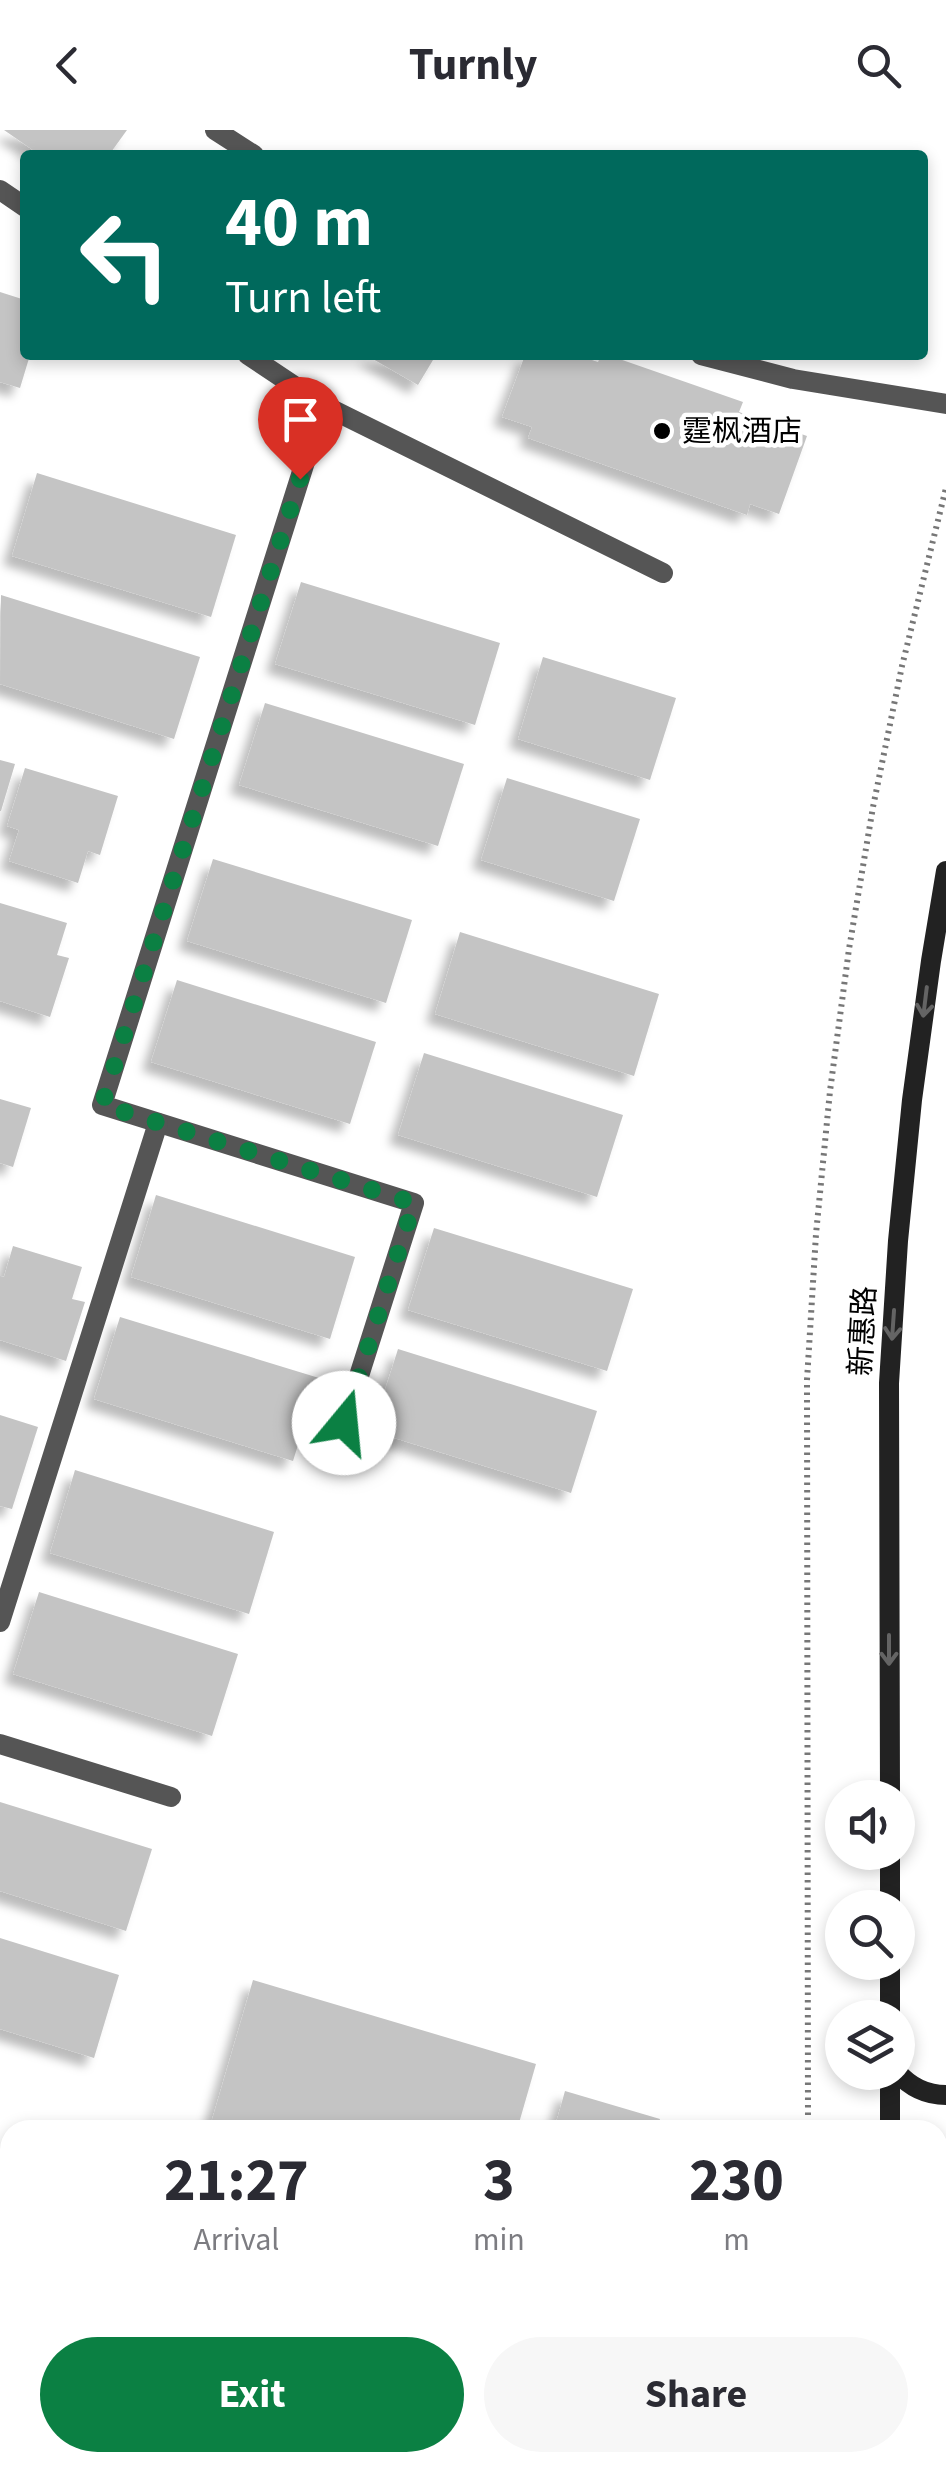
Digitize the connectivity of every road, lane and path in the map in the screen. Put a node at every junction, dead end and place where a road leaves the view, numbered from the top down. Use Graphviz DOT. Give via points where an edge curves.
graph roads {
  1 [pos="215,130"];
  2 [pos="246,150"];
  3 [pos="256,360"];
  4 [pos="720,360"];
  5 [pos="946,404"];
  6 [pos="323,405"];
  7 [pos="946,488"];
  8 [pos="663,573"];
  9 [pos="946,871"];
  10 [pos="158,1123"];
  11 [pos="344,1423"];
  12 [pos="0,1622"];
  13 [pos="0,1744"];
  14 [pos="890,1780"];
  15 [pos="171,1797"];
  16 [pos="915,2087"];
  17 [pos="892,2090"];
  18 [pos="946,2095"];
  19 [pos="808,2120"];
  20 [pos="891,2120"];
  1 -- 2 [label="lane"];
  3 -- 6 [label="lane"];
  4 -- 5 [label="lane"];
  6 -- 8 [label="lane"];
  6 -- 10 [label="lane" via="102,1105"];
  7 -- 19 [label="path" via="870,824 816,1234 806,1380"];
  9 -- 14 [label="main road, 新惠路, one-way" via="910,1118 889,1383"];
  10 -- 11 [label="lane" via="414,1203"];
  10 -- 12 [label="lane"];
  13 -- 15 [label="lane"];
  16 -- 18 [label="main road"];
  17 -- 20 [label="main road"];
}
